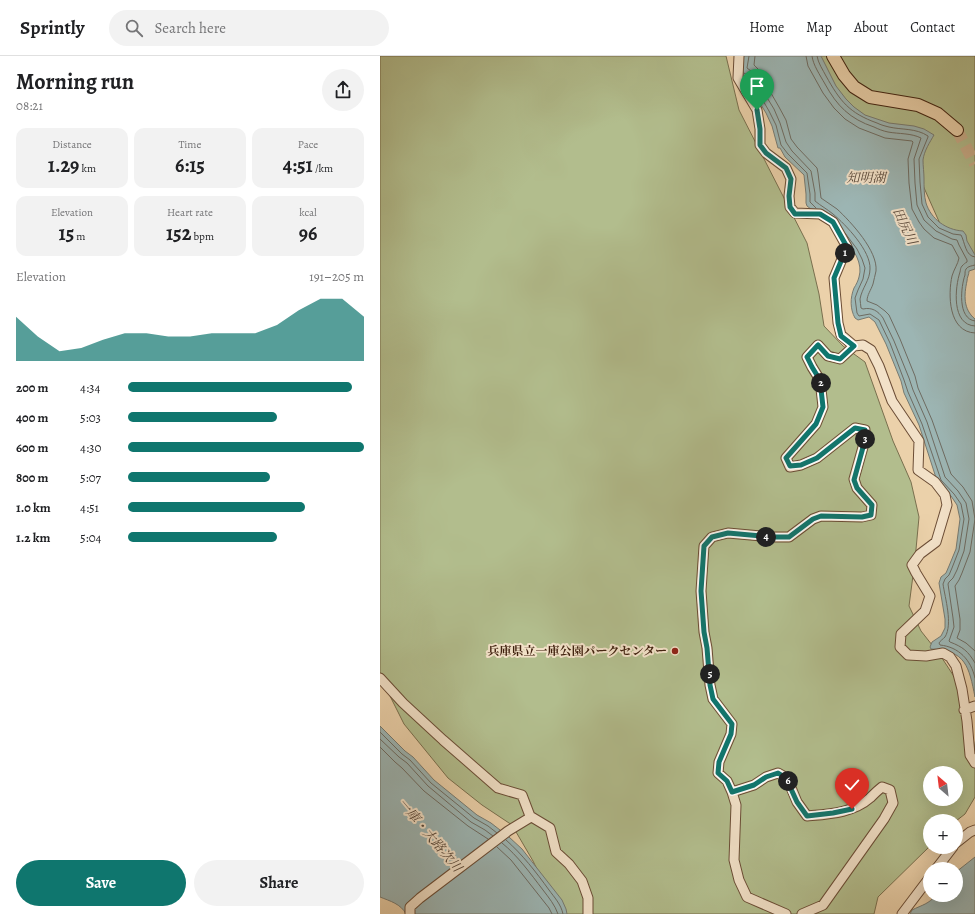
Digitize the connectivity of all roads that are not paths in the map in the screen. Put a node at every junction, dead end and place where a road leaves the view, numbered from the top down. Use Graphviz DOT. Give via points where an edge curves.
graph roads {
  1 [pos="739,56"];
  2 [pos="833,56"];
  3 [pos="957,130"];
  4 [pos="854,346"];
  5 [pos="380,678"];
  6 [pos="974,706"];
  7 [pos="964,710"];
  8 [pos="975,763"];
  9 [pos="732,792"];
  10 [pos="531,817"];
  11 [pos="975,830"];
  12 [pos="963,838"];
  13 [pos="948,854"];
  14 [pos="941,862"];
  15 [pos="923,886"];
  16 [pos="410,914"];
  17 [pos="588,914"];
  18 [pos="786,914"];
  19 [pos="802,914"];
  20 [pos="902,914"];
  1 -- 4 [label="street" via="738,78 757,110 760,145 766,153 786,168 791,179 790,207 795,214 820,214 833,222 847,247 834,278 841,336"];
  2 -- 3 [label="main road" via="854,87 870,97 918,105 938,114"];
  4 -- 7 [label="street" via="863,345 871,350 880,366 892,401 919,441 918,470 935,482 945,495 947,505 936,542 920,554 912,565 930,596 925,611 901,634 900,647 908,655 950,656 956,666 962,689"];
  4 -- 9 [label="street" via="840,359 828,356 818,345 807,357 820,380 823,407 816,424 786,458 790,466 801,465 817,458 855,428 865,430 865,440 854,480 857,488 872,505 871,515 821,516 789,537 728,533 712,537 704,546 701,591 710,685 713,699 732,724 731,734 719,762 718,773 727,781"];
  5 -- 10 [label="street" via="442,740 498,788 522,795"];
  6 -- 7 [label="street"];
  7 -- 8 [label="street" via="970,755"];
  9 -- 18 [label="street" via="736,805 734,860 739,880 747,897"];
  9 -- 19 [label="street" via="778,773 786,778 807,816 852,809 869,799 882,786 890,790 893,803 884,819 822,905"];
  10 -- 16 [label="street" via="508,831 420,898 410,908"];
  10 -- 17 [label="street" via="550,828 556,852 582,880 588,898"];
  11 -- 12 [label="street"];
  13 -- 14 [label="street"];
  15 -- 20 [label="street"];
}
